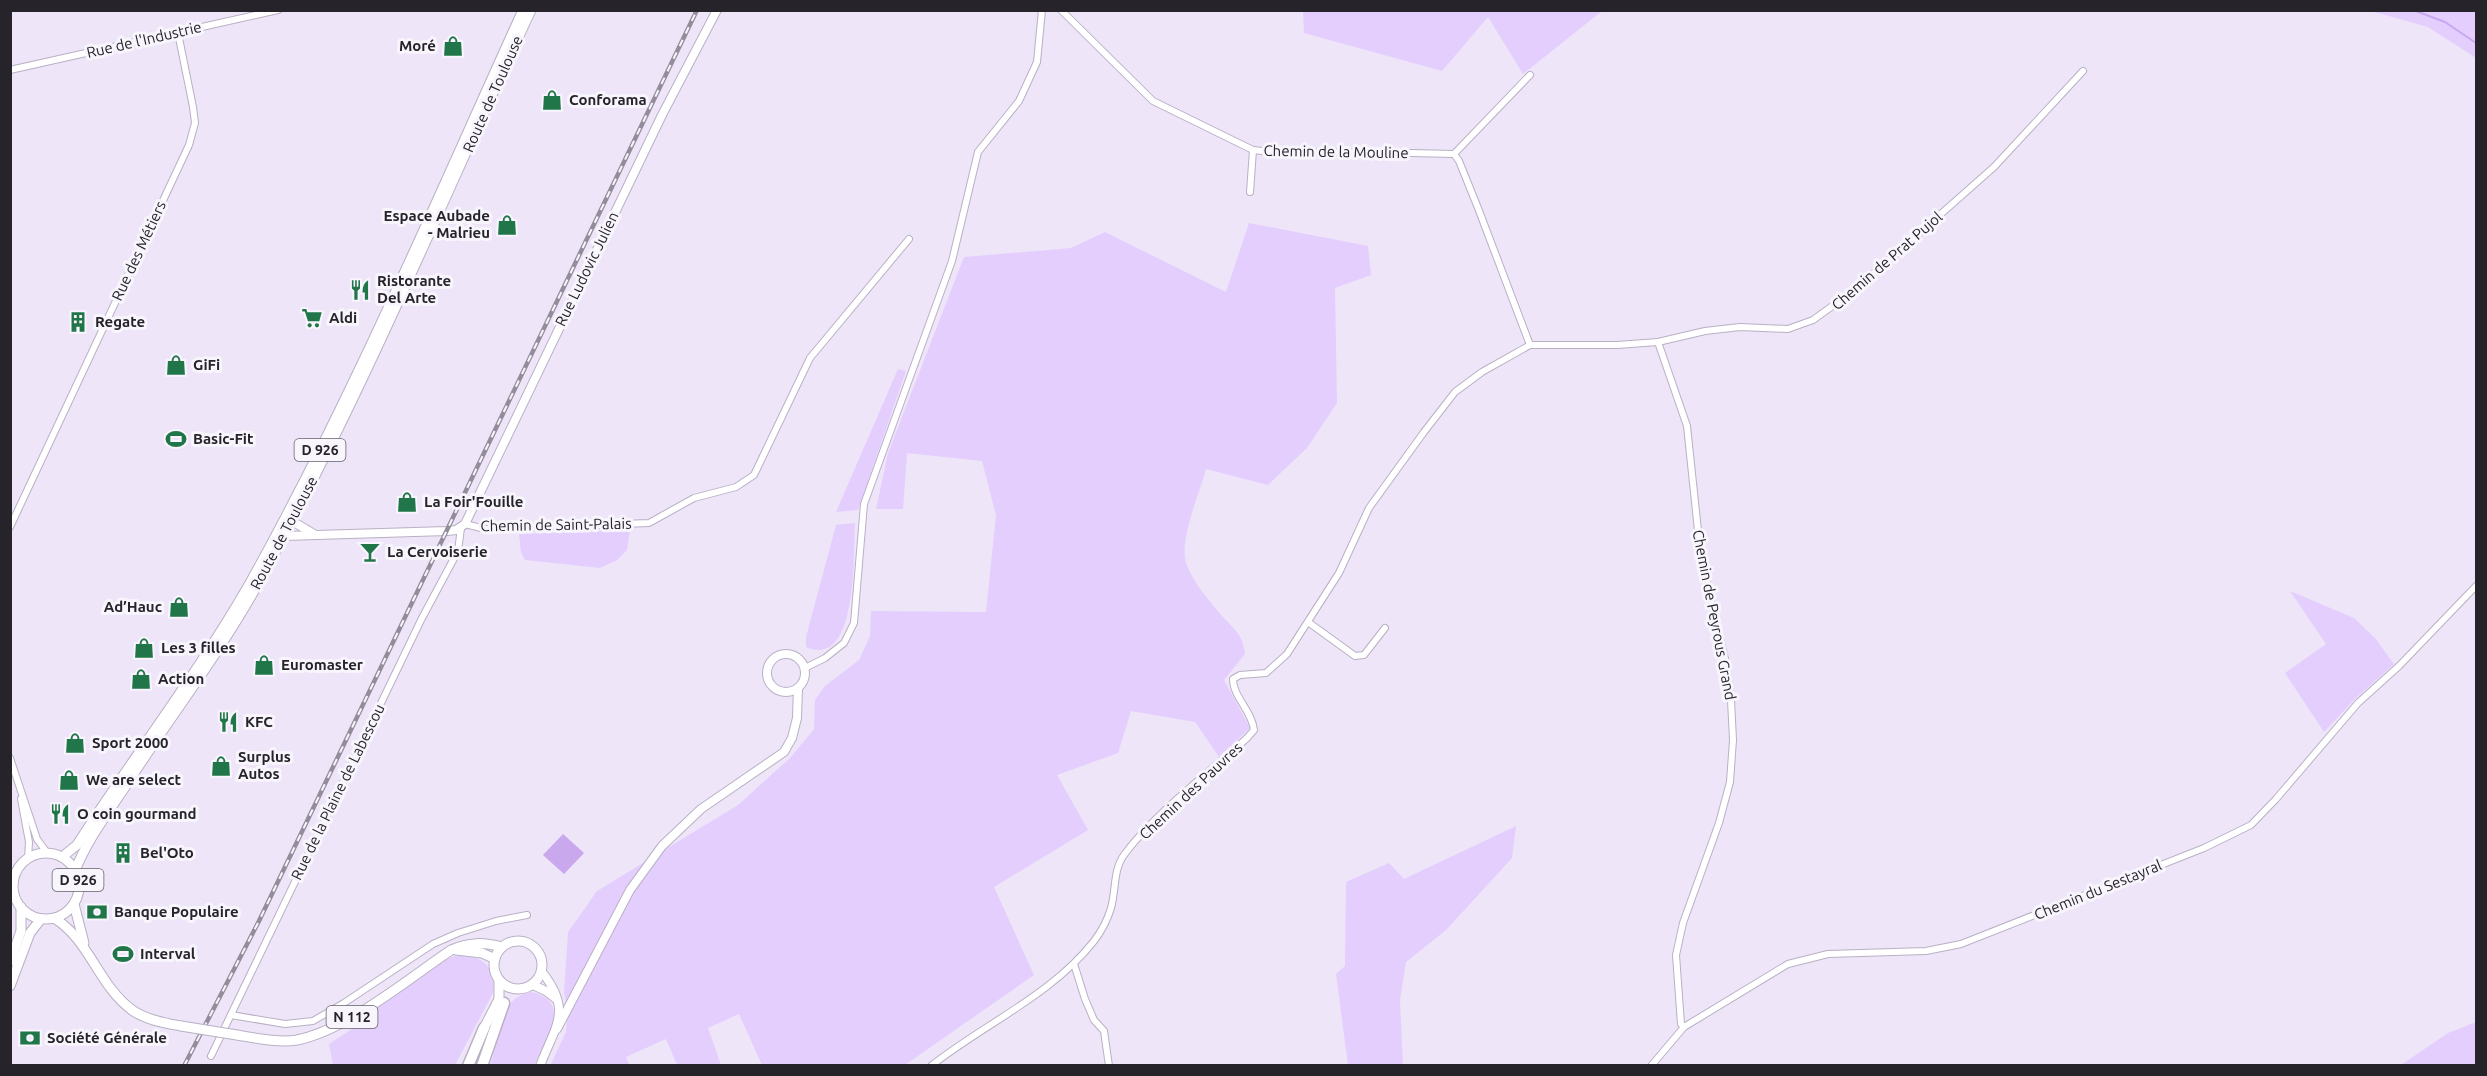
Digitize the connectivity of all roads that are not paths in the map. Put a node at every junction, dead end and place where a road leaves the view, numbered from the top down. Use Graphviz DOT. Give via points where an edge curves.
graph roads {
  1 [pos="278,10"];
  2 [pos="523,10"];
  3 [pos="531,10"];
  4 [pos="717,10"];
  5 [pos="1042,10"];
  6 [pos="1061,10"];
  7 [pos="177,33"];
  8 [pos="10,70"];
  9 [pos="2082,70"];
  10 [pos="1530,75"];
  11 [pos="1253,150"];
  12 [pos="1454,154"];
  13 [pos="1250,192"];
  14 [pos="909,239"];
  15 [pos="1658,342"];
  16 [pos="1530,345"];
  17 [pos="292,521"];
  18 [pos="463,526"];
  19 [pos="10,527"];
  20 [pos="317,535"];
  21 [pos="284,536"];
  22 [pos="2476,586"];
  23 [pos="1308,622"];
  24 [pos="1385,628"];
  25 [pos="805,668"];
  26 [pos="798,688"];
  27 [pos="789,692"];
  28 [pos="797,711"];
  29 [pos="10,758"];
  30 [pos="16,775"];
  31 [pos="48,854"];
  32 [pos="62,857"];
  33 [pos="28,859"];
  34 [pos="75,871"];
  35 [pos="74,904"];
  36 [pos="21,907"];
  37 [pos="527,915"];
  38 [pos="54,918"];
  39 [pos="41,919"];
  40 [pos="502,947"];
  41 [pos="86,948"];
  42 [pos="451,950"];
  43 [pos="495,959"];
  44 [pos="10,962"];
  45 [pos="1074,963"];
  46 [pos="542,972"];
  47 [pos="499,981"];
  48 [pos="533,985"];
  49 [pos="10,987"];
  50 [pos="514,989"];
  51 [pos="557,1000"];
  52 [pos="504,1003"];
  53 [pos="231,1016"];
  54 [pos="484,1028"];
  55 [pos="1684,1028"];
  56 [pos="557,1029"];
  57 [pos="211,1056"];
  58 [pos="468,1065"];
  59 [pos="482,1065"];
  60 [pos="540,1065"];
  61 [pos="931,1065"];
  62 [pos="1109,1065"];
  63 [pos="1651,1065"];
  1 -- 7 [label="street, Rue de l'Industrie"];
  2 -- 32 [label="main road, D 926" via="343,404 255,573 77,846"];
  3 -- 17 [label="main road, Route de Toulouse / D 926" via="349,407"];
  4 -- 18 [label="main road, Rue Ludovic Julien"];
  5 -- 25 [label="street" via="1040,52 1029,84 978,152 952,261 864,504 854,623 844,643"];
  6 -- 11 [label="street, Chemin de la Mouline" via="1153,101"];
  7 -- 8 [label="street, Rue de l'Industrie"];
  7 -- 19 [label="street, Rue des Métiers" via="195,123 189,145"];
  9 -- 15 [label="street, Chemin de Prat Pujol" via="1994,167 1822,315 1788,329 1740,327"];
  10 -- 12 [label="street"];
  11 -- 12 [label="street, Chemin de la Mouline"];
  11 -- 13 [label="street"];
  12 -- 16 [label="street"];
  14 -- 18 [label="street, Chemin de Saint-Palais" via="810,358 754,475 736,487 694,498 649,523 485,529"];
  15 -- 16 [label="street, Chemin de Prat Pujol"];
  15 -- 55 [label="street, Chemin de Peyrous Grand" via="1687,426 1701,559 1725,660 1733,740 1730,782 1676,955"];
  16 -- 23 [label="street, Chemin des Pauvres" via="1455,392 1369,508 1339,573"];
  17 -- 20 [label="main road"];
  17 -- 21 [label="main road, Route de Toulouse / D 926"];
  18 -- 20 [label="main road" via="447,531"];
  18 -- 53 [label="street, Rue de la Plaine de Labescou" via="458,551"];
  20 -- 21 [label="main road"];
  21 -- 34 [label="main road, Route de Toulouse / D 926" via="218,650 104,818"];
  22 -- 55 [label="street, Chemin du Sestayral" via="2358,703 2251,825 2204,848 1960,944 1926,951 1828,954 1788,964"];
  23 -- 24 [label="street" via="1360,657"];
  23 -- 45 [label="street, Chemin des Pauvres" via="1271,670 1233,679 1233,687 1254,730 1157,819 1123,856 1111,909 1096,939"];
  25 -- 26 [label="main road" via="804,681"];
  25 -- 27 [label="main road" via="799,658 789,654 769,663 769,683 778,691"];
  26 -- 27 [label="main road"];
  26 -- 28 [label="main road"];
  27 -- 28 [label="main road"];
  28 -- 56 [label="main road" via="792,738 784,752 701,809 662,846 630,890"];
  29 -- 30 [label="street"];
  30 -- 31 [label="street" via="36,835"];
  30 -- 33 [label="street" via="29,842"];
  31 -- 32 [label="main road, D 926"];
  31 -- 33 [label="main road, D 926"];
  32 -- 34 [label="main road, D 926"];
  33 -- 36 [label="main road" via="15,879 14,893"];
  34 -- 35 [label="main road, D 926" via="79,890"];
  35 -- 38 [label="main road, D 926"];
  35 -- 41 [label="main road, N 112"];
  36 -- 39 [label="main road"];
  36 -- 44 [label="main road" via="21,931"];
  37 -- 53 [label="street" via="468,930 433,944 313,1021 285,1024"];
  38 -- 39 [label="main road"];
  38 -- 41 [label="main road, N 112" via="67,926"];
  39 -- 49 [label="main road" via="30,933"];
  40 -- 42 [label="main road, N 112" via="466,943"];
  40 -- 43 [label="main road"];
  40 -- 46 [label="main road" via="514,941 531,945 541,957"];
  41 -- 42 [label="main road, N 112, bridge" via="112,992 133,1011 181,1026 294,1040 340,1025"];
  42 -- 43 [label="main road" via="482,953"];
  43 -- 47 [label="main road"];
  45 -- 61 [label="street, Chemin des Pauvres" via="998,1022"];
  45 -- 62 [label="street" via="1094,1020 1104,1031"];
  46 -- 48 [label="main road"];
  46 -- 51 [label="main road"];
  47 -- 50 [label="main road"];
  47 -- 54 [label="main road" via="499,999"];
  48 -- 50 [label="main road"];
  48 -- 51 [label="main road"];
  50 -- 52 [label="main road"];
  51 -- 56 [label="main road"];
  52 -- 58 [label="main road"];
  52 -- 59 [label="highway"];
  53 -- 57 [label="street, Rue de la Plaine de Labescou"];
  54 -- 58 [label="highway"];
  55 -- 63 [label="street, Chemin du Sestayral"];
  56 -- 60 [label="main road"];
}
